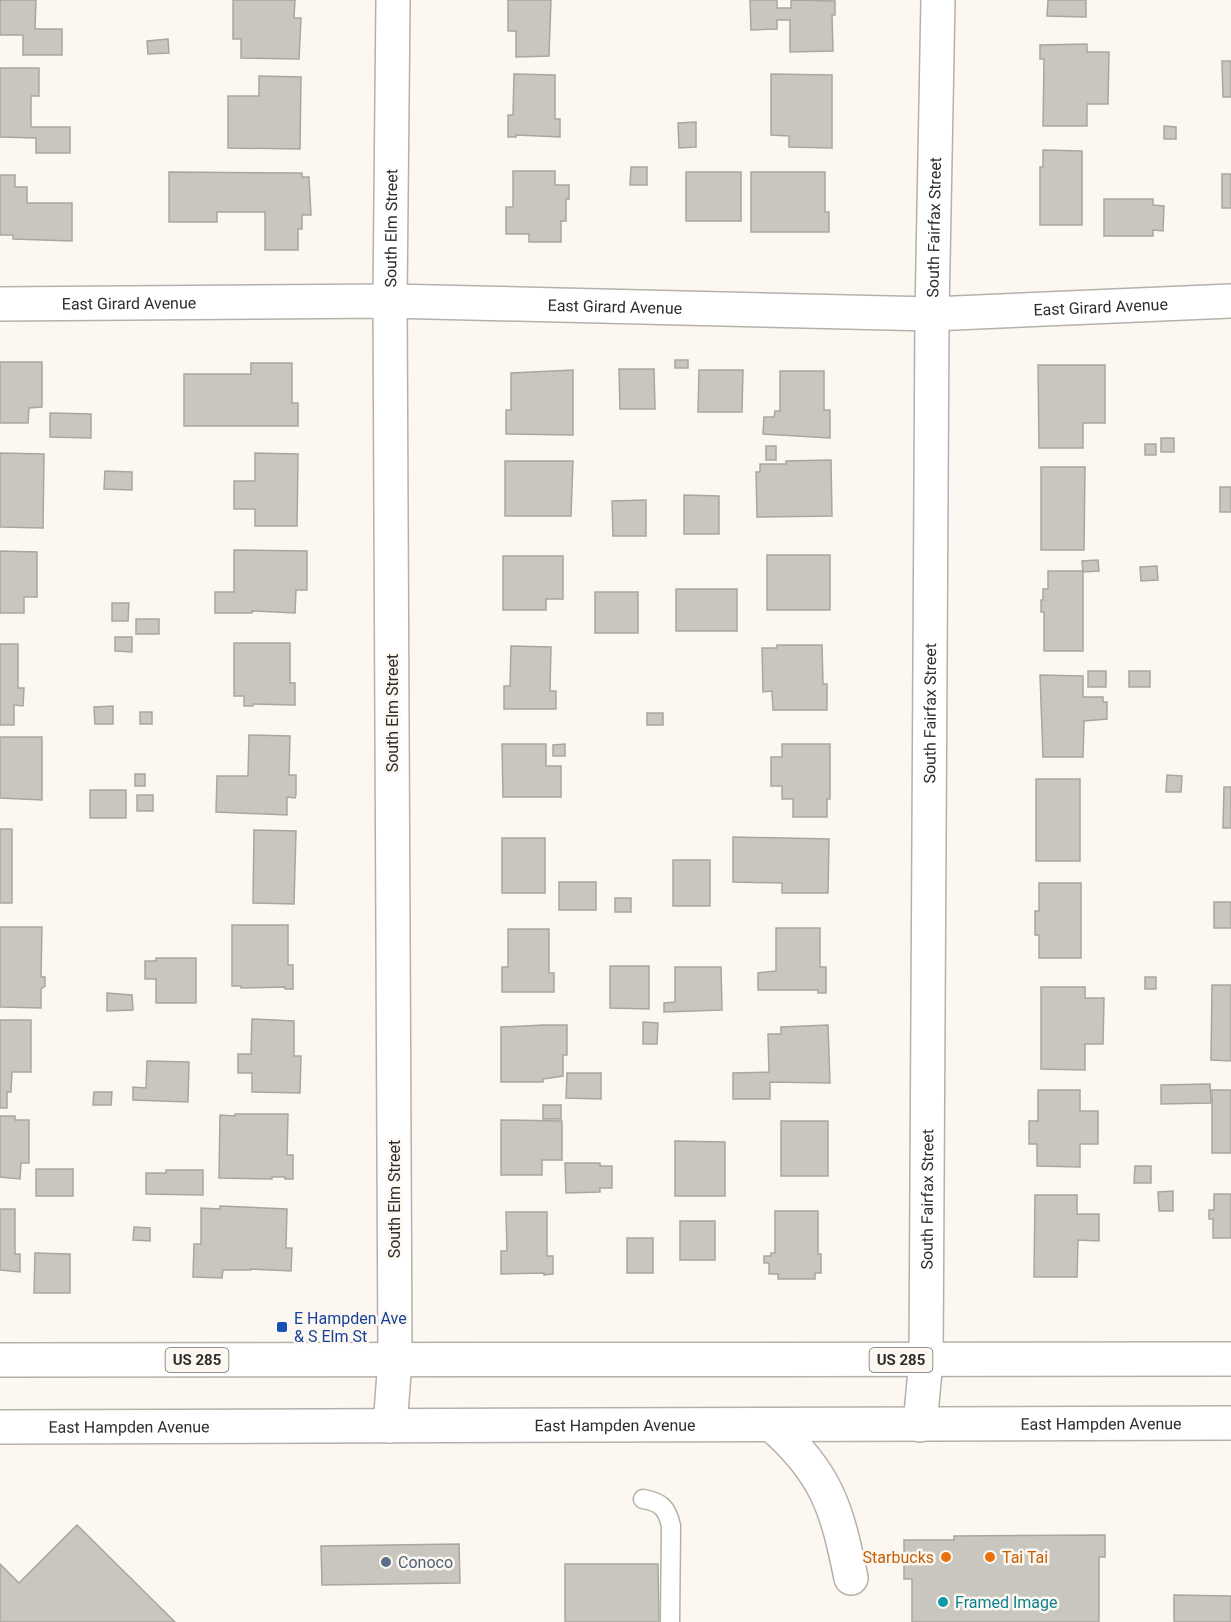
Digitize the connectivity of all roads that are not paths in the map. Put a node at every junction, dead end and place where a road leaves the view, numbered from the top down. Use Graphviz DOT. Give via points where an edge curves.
graph roads {
  1 [pos="393,0"];
  2 [pos="938,0"];
  3 [pos="390,301"];
  4 [pos="1231,301"];
  5 [pos="0,304"];
  6 [pos="933,314"];
  7 [pos="1231,1359"];
  8 [pos="0,1360"];
  9 [pos="395,1360"];
  10 [pos="926,1360"];
  11 [pos="1231,1424"];
  12 [pos="772,1425"];
  13 [pos="920,1425"];
  14 [pos="390,1426"];
  15 [pos="0,1427"];
  16 [pos="643,1499"];
  17 [pos="851,1578"];
  18 [pos="670,1622"];
  1 -- 3 [label="main road, South Elm Street"];
  2 -- 6 [label="main road, South Fairfax Street"];
  3 -- 5 [label="main road, East Girard Avenue"];
  3 -- 6 [label="main road, East Girard Avenue"];
  3 -- 9 [label="main road, South Elm Street"];
  4 -- 6 [label="main road, East Girard Avenue"];
  6 -- 10 [label="main road, South Fairfax Street"];
  7 -- 10 [label="main road, US 285"];
  8 -- 9 [label="main road, US 285"];
  9 -- 10 [label="main road, US 285"];
  9 -- 14 [label="main road, South Elm Street"];
  10 -- 13 [label="main road, South Fairfax Street"];
  11 -- 13 [label="main road, East Hampden Avenue"];
  12 -- 13 [label="main road, East Hampden Avenue"];
  12 -- 14 [label="main road, East Hampden Avenue"];
  12 -- 17 [label="main road" via="822,1480 842,1530"];
  14 -- 15 [label="main road, East Hampden Avenue"];
  16 -- 18 [label="lane" via="664,1506 669,1520"];
}
